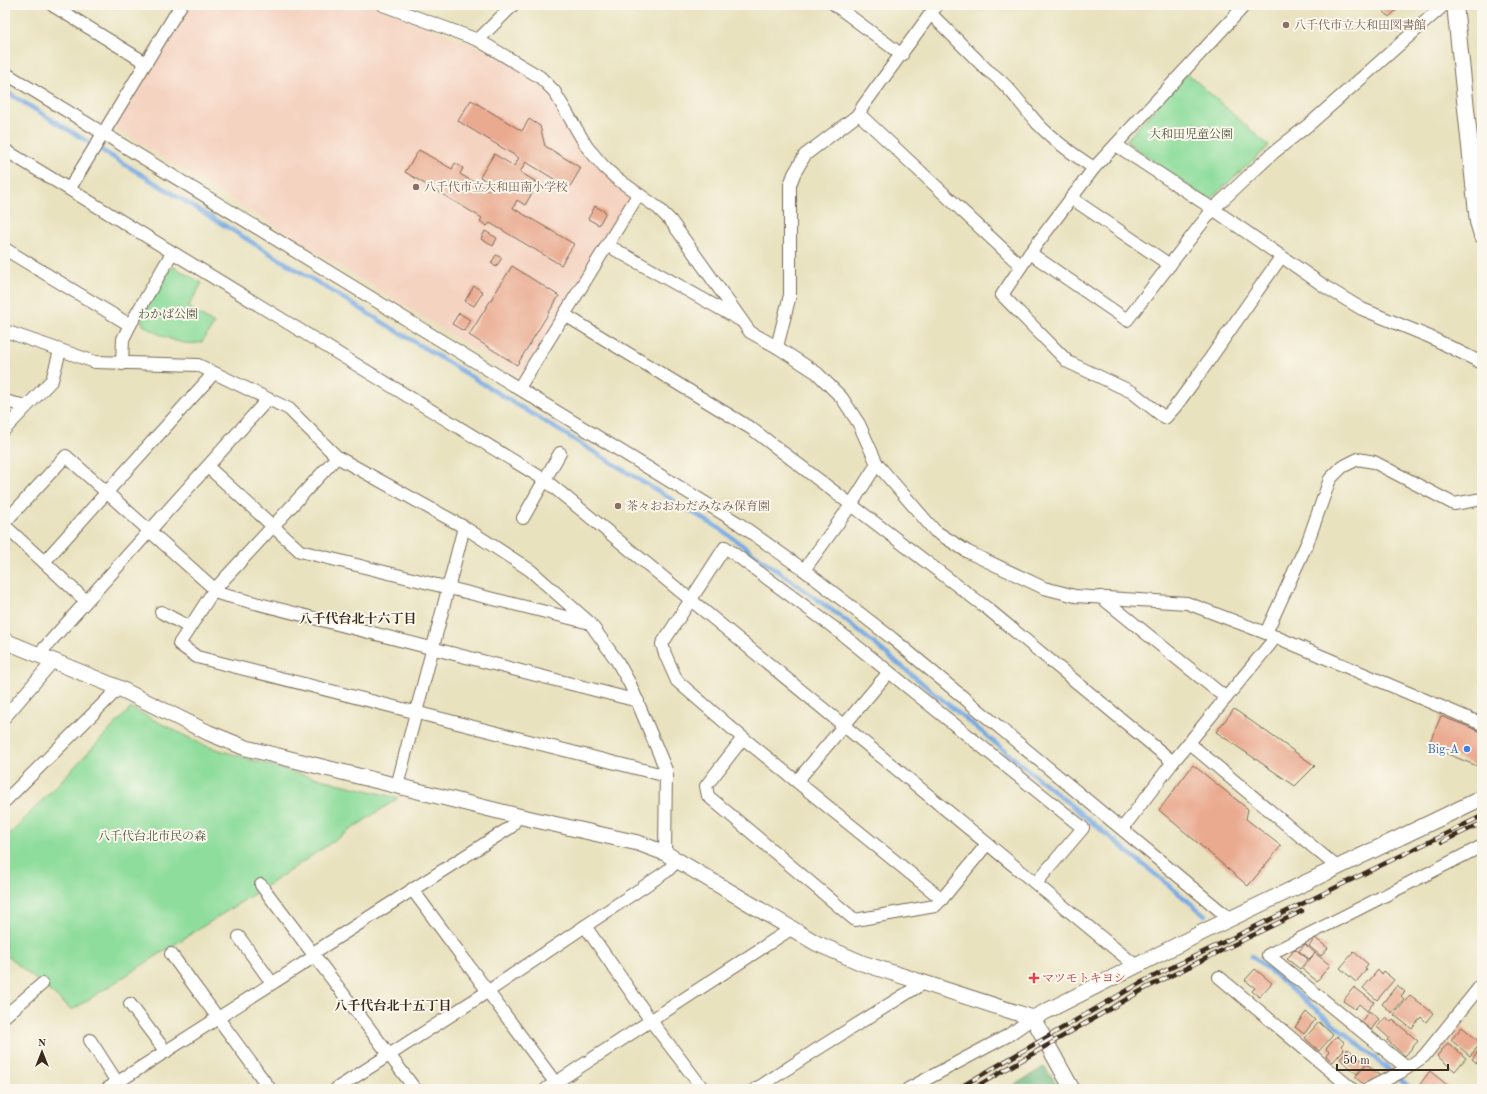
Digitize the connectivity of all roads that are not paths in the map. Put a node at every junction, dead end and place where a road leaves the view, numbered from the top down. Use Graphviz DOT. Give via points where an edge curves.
graph roads {
  1 [pos="52,5"];
  2 [pos="181,5"];
  3 [pos="383,5"];
  4 [pos="513,5"];
  5 [pos="836,5"];
  6 [pos="1245,5"];
  7 [pos="1444,5"];
  8 [pos="1455,5"];
  9 [pos="934,10"];
  10 [pos="478,40"];
  11 [pos="902,55"];
  12 [pos="146,63"];
  13 [pos="5,74"];
  14 [pos="859,114"];
  15 [pos="102,136"];
  16 [pos="1116,145"];
  17 [pos="5,150"];
  18 [pos="1094,168"];
  19 [pos="70,188"];
  20 [pos="638,195"];
  21 [pos="1071,198"];
  22 [pos="1213,209"];
  23 [pos="1482,236"];
  24 [pos="607,245"];
  25 [pos="5,249"];
  26 [pos="172,253"];
  27 [pos="1030,254"];
  28 [pos="1281,257"];
  29 [pos="1170,265"];
  30 [pos="1022,266"];
  31 [pos="565,315"];
  32 [pos="743,322"];
  33 [pos="130,325"];
  34 [pos="5,331"];
  35 [pos="777,347"];
  36 [pos="60,351"];
  37 [pos="1482,363"];
  38 [pos="122,364"];
  39 [pos="214,373"];
  40 [pos="519,388"];
  41 [pos="268,399"];
  42 [pos="5,401"];
  43 [pos="26,406"];
  44 [pos="5,429"];
  45 [pos="560,453"];
  46 [pos="338,457"];
  47 [pos="877,464"];
  48 [pos="208,467"];
  49 [pos="545,480"];
  50 [pos="108,493"];
  51 [pos="1482,499"];
  52 [pos="851,506"];
  53 [pos="523,518"];
  54 [pos="5,522"];
  55 [pos="5,526"];
  56 [pos="273,526"];
  57 [pos="464,527"];
  58 [pos="149,531"];
  59 [pos="44,562"];
  60 [pos="804,570"];
  61 [pos="449,587"];
  62 [pos="214,590"];
  63 [pos="1101,597"];
  64 [pos="690,600"];
  65 [pos="86,601"];
  66 [pos="161,612"];
  67 [pos="590,624"];
  68 [pos="189,627"];
  69 [pos="1271,635"];
  70 [pos="5,641"];
  71 [pos="432,650"];
  72 [pos="39,654"];
  73 [pos="54,660"];
  74 [pos="889,672"];
  75 [pos="119,688"];
  76 [pos="1226,698"];
  77 [pos="638,701"];
  78 [pos="417,713"];
  79 [pos="5,718"];
  80 [pos="1482,724"];
  81 [pos="843,725"];
  82 [pos="743,738"];
  83 [pos="1189,743"];
  84 [pos="1173,762"];
  85 [pos="668,776"];
  86 [pos="797,781"];
  87 [pos="398,786"];
  88 [pos="1482,798"];
  89 [pos="5,801"];
  90 [pos="518,816"];
  91 [pos="1122,829"];
  92 [pos="987,844"];
  93 [pos="1482,846"];
  94 [pos="672,856"];
  95 [pos="1337,867"];
  96 [pos="1036,883"];
  97 [pos="261,885"];
  98 [pos="412,890"];
  99 [pos="942,899"];
  100 [pos="1230,919"];
  101 [pos="585,926"];
  102 [pos="791,929"];
  103 [pos="239,937"];
  104 [pos="171,954"];
  105 [pos="314,954"];
  106 [pos="1136,966"];
  107 [pos="1219,977"];
  108 [pos="925,982"];
  109 [pos="42,984"];
  110 [pos="272,984"];
  111 [pos="1482,984"];
  112 [pos="487,992"];
  113 [pos="130,1004"];
  114 [pos="5,1016"];
  115 [pos="1034,1018"];
  116 [pos="218,1019"];
  117 [pos="652,1021"];
  118 [pos="90,1040"];
  119 [pos="166,1052"];
  120 [pos="389,1055"];
  121 [pos="1404,1070"];
  122 [pos="112,1086"];
  123 [pos="554,1087"];
  124 [pos="270,1089"];
  125 [pos="336,1089"];
  126 [pos="415,1089"];
  127 [pos="703,1089"];
  128 [pos="756,1089"];
  129 [pos="908,1089"];
  130 [pos="1072,1089"];
  131 [pos="1352,1089"];
  132 [pos="1368,1089"];
  1 -- 12 [label="street"];
  2 -- 12 [label="street"];
  3 -- 10 [label="street"];
  4 -- 10 [label="street"];
  5 -- 11 [label="street"];
  6 -- 16 [label="street"];
  7 -- 22 [label="street" via="1312,122 1273,153"];
  8 -- 23 [label="main road" via="1478,222"];
  9 -- 11 [label="street"];
  9 -- 18 [label="street" via="987,70 998,77 1039,125"];
  10 -- 20 [label="street" via="540,76 559,92 587,147 604,167"];
  11 -- 14 [label="street"];
  12 -- 15 [label="street"];
  13 -- 15 [label="street"];
  14 -- 30 [label="street"];
  14 -- 35 [label="street" via="805,155 790,185 790,295"];
  15 -- 19 [label="street"];
  15 -- 40 [label="street"];
  16 -- 18 [label="street"];
  16 -- 22 [label="street"];
  17 -- 19 [label="street"];
  18 -- 21 [label="street"];
  19 -- 26 [label="street"];
  20 -- 24 [label="street"];
  20 -- 32 [label="street" via="658,208 671,221"];
  21 -- 27 [label="street"];
  21 -- 29 [label="street"];
  22 -- 28 [label="street"];
  22 -- 29 [label="street"];
  24 -- 31 [label="street"];
  24 -- 32 [label="street"];
  25 -- 33 [label="street"];
  26 -- 33 [label="street"];
  26 -- 49 [label="street"];
  27 -- 29 [label="street" via="1127,320"];
  27 -- 30 [label="street"];
  28 -- 30 [label="street" via="1208,362 1165,418 1132,392 1068,362 1002,295"];
  28 -- 37 [label="street" via="1362,309 1436,340"];
  31 -- 40 [label="street"];
  31 -- 52 [label="street" via="752,429"];
  32 -- 35 [label="street" via="750,332"];
  33 -- 38 [label="street" via="123,339"];
  34 -- 36 [label="street"];
  35 -- 47 [label="street" via="817,373 842,398 859,424"];
  36 -- 38 [label="street" via="95,362"];
  36 -- 43 [label="street" via="52,380"];
  38 -- 39 [label="street" via="198,365"];
  39 -- 41 [label="street"];
  39 -- 50 [label="street"];
  40 -- 60 [label="street" via="738,523"];
  41 -- 46 [label="street" via="289,408"];
  41 -- 48 [label="street"];
  42 -- 43 [label="street"];
  43 -- 44 [label="street"];
  45 -- 49 [label="street"];
  46 -- 56 [label="street"];
  46 -- 57 [label="street"];
  47 -- 52 [label="street"];
  47 -- 63 [label="street" via="935,531 968,552 1044,588 1074,596"];
  48 -- 56 [label="street"];
  48 -- 58 [label="street"];
  49 -- 53 [label="street"];
  49 -- 64 [label="street"];
  50 -- 54 [label="street" via="66,456"];
  50 -- 58 [label="street"];
  50 -- 59 [label="street"];
  51 -- 69 [label="street" via="1454,504 1374,462 1358,459 1342,467 1330,479"];
  52 -- 60 [label="street"];
  52 -- 84 [label="street" via="988,608"];
  55 -- 59 [label="street"];
  56 -- 61 [label="street" via="300,551"];
  56 -- 62 [label="street"];
  57 -- 61 [label="street"];
  57 -- 67 [label="street" via="521,564"];
  58 -- 62 [label="street"];
  58 -- 65 [label="street"];
  59 -- 65 [label="street"];
  60 -- 91 [label="street" via="893,639"];
  61 -- 67 [label="street"];
  61 -- 71 [label="street"];
  62 -- 68 [label="street"];
  62 -- 71 [label="street" via="220,594"];
  63 -- 69 [label="street" via="1187,603"];
  63 -- 76 [label="street"];
  64 -- 74 [label="street" via="725,547"];
  64 -- 81 [label="street"];
  64 -- 82 [label="street" via="662,644 665,654 678,681"];
  65 -- 72 [label="street"];
  66 -- 68 [label="street"];
  67 -- 77 [label="street" via="617,661"];
  68 -- 78 [label="street" via="179,644 197,657"];
  69 -- 76 [label="street"];
  69 -- 80 [label="street"];
  70 -- 72 [label="street"];
  71 -- 77 [label="street"];
  71 -- 78 [label="street"];
  72 -- 73 [label="street"];
  73 -- 75 [label="street"];
  73 -- 79 [label="street"];
  74 -- 81 [label="street"];
  74 -- 96 [label="street" via="1082,828"];
  75 -- 87 [label="street" via="209,733 246,748"];
  75 -- 89 [label="street"];
  76 -- 83 [label="street"];
  77 -- 85 [label="street"];
  78 -- 85 [label="street"];
  78 -- 87 [label="street"];
  81 -- 86 [label="street"];
  81 -- 92 [label="street"];
  82 -- 86 [label="street"];
  82 -- 99 [label="street" via="706,786 708,796 855,920 935,906"];
  83 -- 84 [label="street"];
  83 -- 95 [label="street"];
  84 -- 91 [label="street"];
  85 -- 94 [label="street"];
  86 -- 99 [label="street"];
  87 -- 90 [label="street"];
  88 -- 95 [label="street"];
  90 -- 94 [label="street" via="638,843"];
  90 -- 98 [label="street" via="511,827"];
  91 -- 100 [label="street"];
  92 -- 96 [label="street"];
  92 -- 99 [label="street"];
  93 -- 121 [label="street" via="1268,955"];
  94 -- 101 [label="street" via="668,871"];
  94 -- 102 [label="street"];
  95 -- 100 [label="street"];
  96 -- 106 [label="street"];
  97 -- 105 [label="street"];
  98 -- 105 [label="street"];
  98 -- 112 [label="street"];
  100 -- 106 [label="street"];
  101 -- 112 [label="street"];
  101 -- 117 [label="street"];
  102 -- 108 [label="street" via="862,963"];
  102 -- 117 [label="street"];
  103 -- 110 [label="street"];
  104 -- 116 [label="street"];
  105 -- 110 [label="street"];
  105 -- 120 [label="street"];
  106 -- 115 [label="street"];
  107 -- 131 [label="street"];
  108 -- 115 [label="street"];
  108 -- 128 [label="street"];
  109 -- 114 [label="street"];
  110 -- 116 [label="street"];
  111 -- 121 [label="street" via="1424,1056"];
  112 -- 120 [label="street"];
  112 -- 123 [label="street"];
  113 -- 119 [label="street"];
  115 -- 129 [label="street" via="1007,1036"];
  115 -- 130 [label="street"];
  116 -- 119 [label="street"];
  116 -- 124 [label="street"];
  117 -- 123 [label="street"];
  117 -- 127 [label="street"];
  118 -- 122 [label="street"];
  119 -- 122 [label="street"];
  120 -- 125 [label="street"];
  120 -- 126 [label="street"];
  121 -- 132 [label="street"];
}
